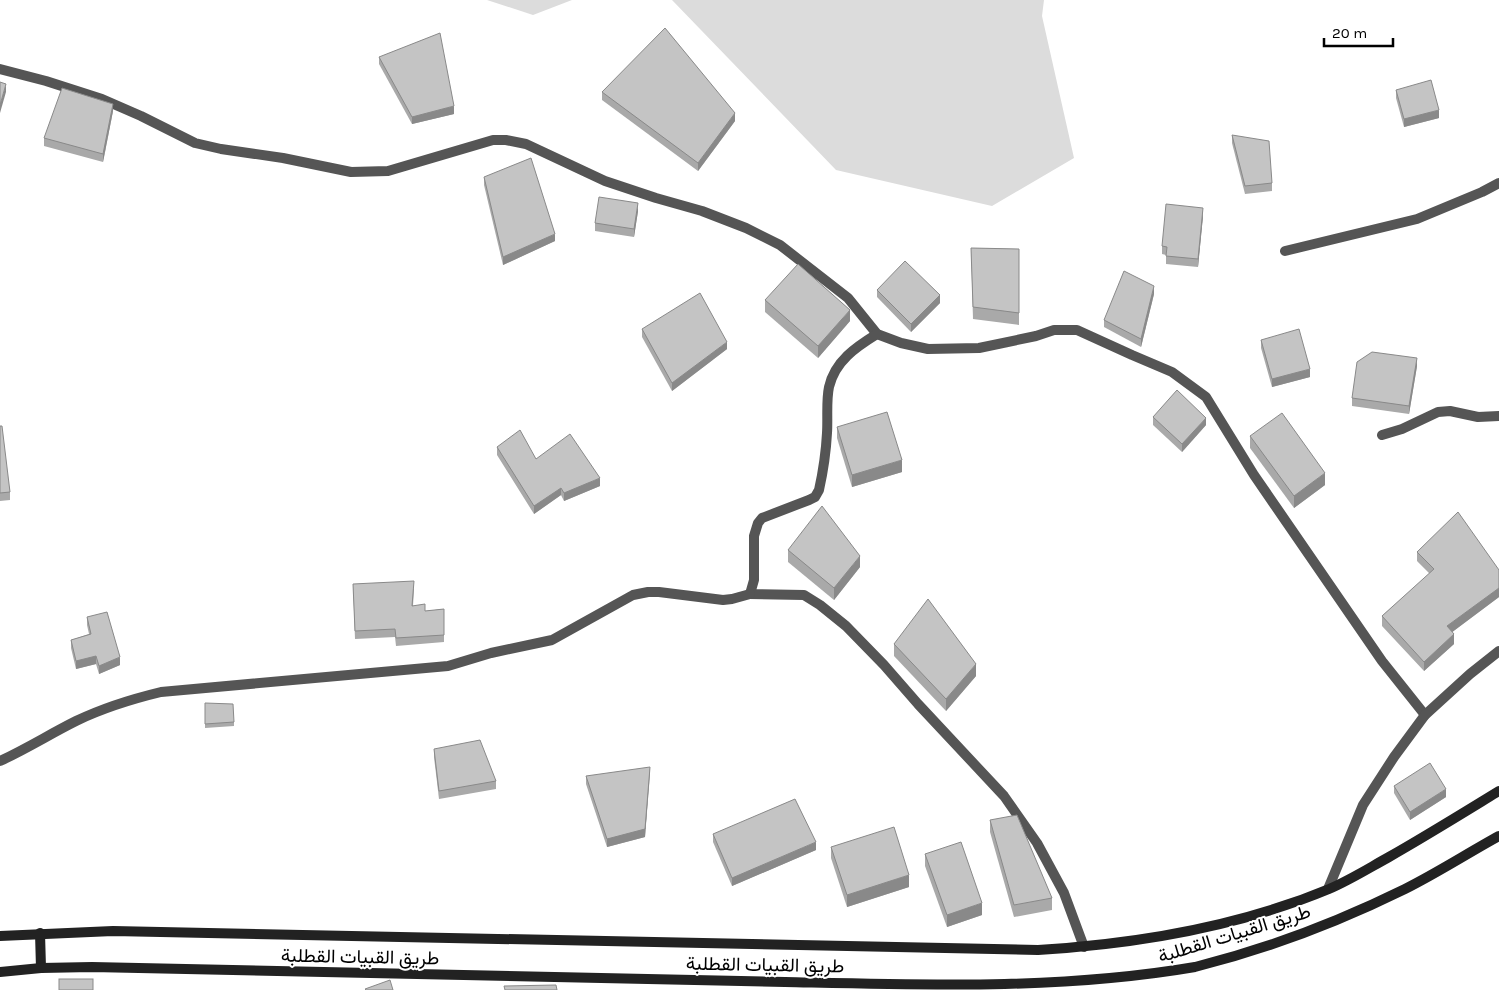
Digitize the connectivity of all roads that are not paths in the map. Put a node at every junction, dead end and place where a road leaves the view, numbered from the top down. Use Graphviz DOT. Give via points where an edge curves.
graph roads {
  1 [pos="0,69"];
  2 [pos="1499,183"];
  3 [pos="1285,251"];
  4 [pos="877,334"];
  5 [pos="1499,416"];
  6 [pos="1382,435"];
  7 [pos="750,594"];
  8 [pos="1499,651"];
  9 [pos="1425,715"];
  10 [pos="0,761"];
  11 [pos="1499,791"];
  12 [pos="1499,836"];
  13 [pos="1328,889"];
  14 [pos="40,933"];
  15 [pos="0,936"];
  16 [pos="1084,947"];
  17 [pos="41,968"];
  18 [pos="0,972"];
  1 -- 4 [label="street" via="102,99 195,143 351,172 388,171 493,140 526,144 605,181 702,211 780,245 848,298"];
  2 -- 3 [label="street" via="1417,219"];
  4 -- 7 [label="street" via="847,356 832,377 827,435 819,490 815,497 762,518 755,528 754,580"];
  4 -- 9 [label="street" via="928,349 979,348 1054,330 1077,330 1187,381 1206,397 1254,475 1377,654"];
  5 -- 6 [label="street" via="1438,412"];
  7 -- 10 [label="street" via="732,600 659,592 633,595 552,640 448,666 161,692 78,720"];
  7 -- 16 [label="street" via="804,595 846,626 884,665 1004,796 1037,844 1064,893"];
  8 -- 9 [label="street"];
  9 -- 13 [label="street" via="1363,805"];
  11 -- 13 [label="main road" via="1353,878"];
  12 -- 17 [label="main road, طريق القبيات القطلبة" via="1406,888 1281,941 1195,967 1099,984 1015,989 451,974"];
  13 -- 16 [label="main road" via="1281,906 1161,937"];
  14 -- 15 [label="main road"];
  14 -- 16 [label="main road" via="132,931 1038,950"];
  14 -- 17 [label="main road"];
  17 -- 18 [label="main road, طريق القبيات القطلبة"];
}
